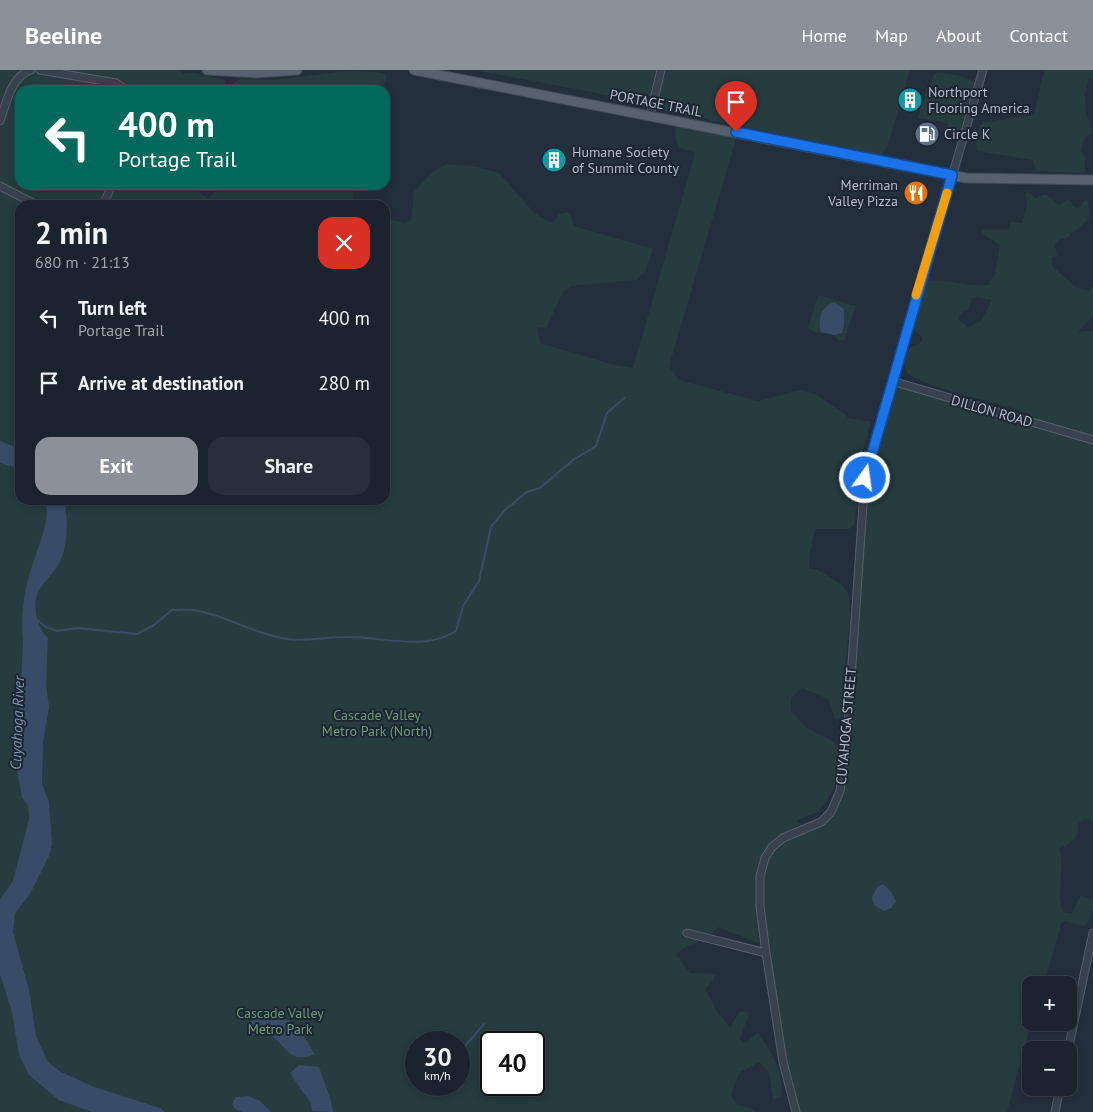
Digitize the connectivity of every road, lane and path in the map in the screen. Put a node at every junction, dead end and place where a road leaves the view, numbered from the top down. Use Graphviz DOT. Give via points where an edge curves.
graph roads {
  1 [pos="30,70"];
  2 [pos="40,70"];
  3 [pos="207,70"];
  4 [pos="297,70"];
  5 [pos="414,70"];
  6 [pos="661,70"];
  7 [pos="983,70"];
  8 [pos="65,71"];
  9 [pos="119,85"];
  10 [pos="650,116"];
  11 [pos="0,121"];
  12 [pos="952,175"];
  13 [pos="1093,180"];
  14 [pos="0,186"];
  15 [pos="27,200"];
  16 [pos="892,381"];
  17 [pos="1093,440"];
  18 [pos="687,933"];
  19 [pos="1093,934"];
  20 [pos="766,953"];
  21 [pos="1070,1041"];
  22 [pos="1059,1096"];
  23 [pos="796,1112"];
  24 [pos="1056,1112"];
  1 -- 11 [label="street" via="15,83"];
  2 -- 8 [label="street"];
  3 -- 4 [label="main road"];
  5 -- 10 [label="main road, PORTAGE TRAIL"];
  6 -- 10 [label="street"];
  7 -- 12 [label="street, CUYAHOGA STREET"];
  8 -- 9 [label="street"];
  10 -- 12 [label="main road, PORTAGE TRAIL"];
  12 -- 13 [label="main road, PORTAGE TRAIL"];
  12 -- 16 [label="street, CUYAHOGA STREET"];
  14 -- 15 [label="street"];
  16 -- 17 [label="street, DILLON ROAD"];
  16 -- 20 [label="street, CUYAHOGA STREET" via="865,478 840,791 831,812 821,822 777,842 765,858 759,892"];
  18 -- 20 [label="street"];
  19 -- 21 [label="street"];
  20 -- 23 [label="street, CUYAHOGA STREET" via="783,1062"];
  22 -- 24 [label="street"];
}
